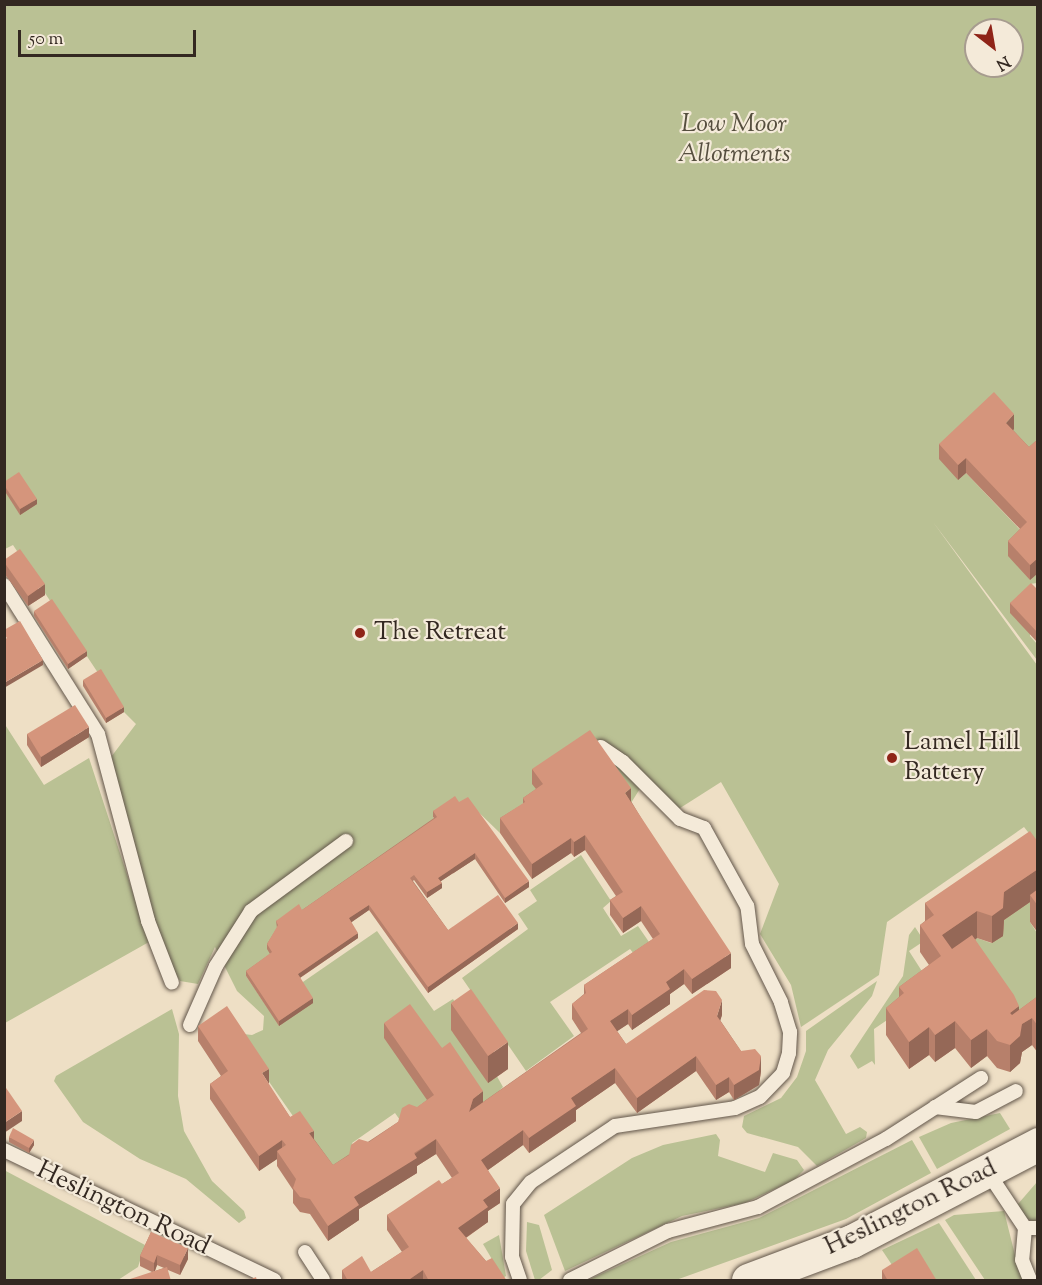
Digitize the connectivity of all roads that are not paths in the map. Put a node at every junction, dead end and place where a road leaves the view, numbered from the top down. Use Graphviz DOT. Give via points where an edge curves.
graph roads {
  1 [pos="4,585"];
  2 [pos="601,747"];
  3 [pos="346,841"];
  4 [pos="172,983"];
  5 [pos="190,1025"];
  6 [pos="981,1078"];
  7 [pos="1016,1091"];
  8 [pos="935,1107"];
  9 [pos="1038,1144"];
  10 [pos="4,1150"];
  11 [pos="987,1171"];
  12 [pos="1031,1228"];
  13 [pos="305,1252"];
  14 [pos="274,1281"];
  15 [pos="323,1281"];
  16 [pos="520,1281"];
  17 [pos="570,1281"];
  18 [pos="748,1281"];
  19 [pos="1030,1281"];
  1 -- 4 [label="lane" via="98,734 148,921"];
  2 -- 16 [label="lane" via="623,762 680,819 704,828 747,906 752,944 781,1002 790,1032 789,1053 783,1072 760,1097 735,1108 615,1126 531,1182 513,1204 512,1257"];
  3 -- 5 [label="lane" via="251,911 216,966"];
  6 -- 8 [label="lane"];
  7 -- 8 [label="lane" via="976,1112"];
  8 -- 17 [label="lane" via="886,1139 758,1207 668,1231"];
  9 -- 11 [label="street, Heslington Road"];
  10 -- 14 [label="lane, Heslington Road"];
  11 -- 12 [label="lane"];
  11 -- 18 [label="street, Heslington Road" via="852,1241"];
  12 -- 19 [label="lane" via="1022,1260"];
  13 -- 15 [label="lane"];
}
